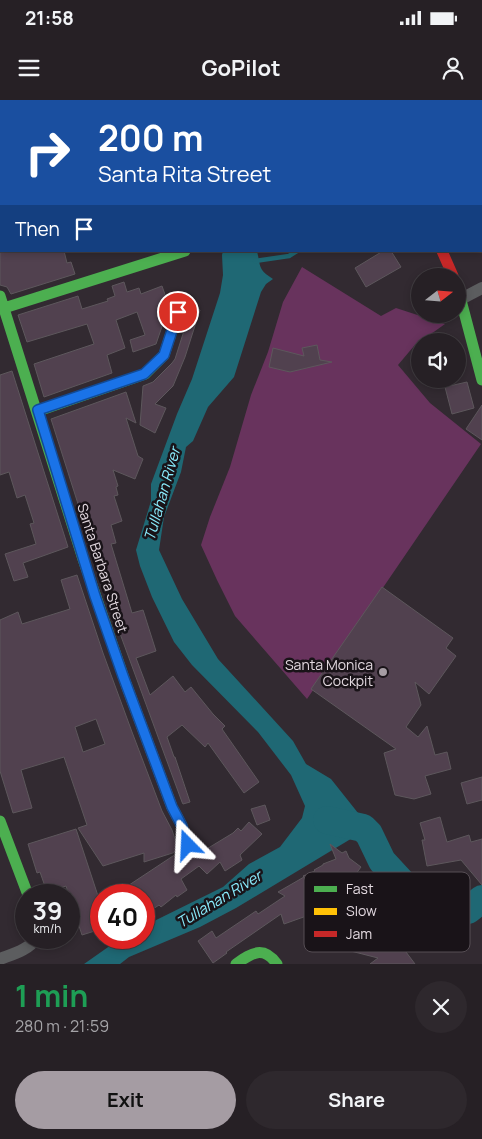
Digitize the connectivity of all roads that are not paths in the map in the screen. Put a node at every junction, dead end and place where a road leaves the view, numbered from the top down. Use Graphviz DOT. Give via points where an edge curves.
graph roads {
  1 [pos="182,252"];
  2 [pos="442,252"];
  3 [pos="449,268"];
  4 [pos="482,288"];
  5 [pos="466,292"];
  6 [pos="0,296"];
  7 [pos="4,308"];
  8 [pos="178,312"];
  9 [pos="466,322"];
  10 [pos="482,380"];
  11 [pos="38,410"];
  12 [pos="0,821"];
  13 [pos="188,845"];
  14 [pos="24,884"];
  15 [pos="24,949"];
  16 [pos="0,959"];
  17 [pos="275,960"];
  18 [pos="236,964"];
  1 -- 7 [label="street"];
  2 -- 3 [label="street"];
  4 -- 5 [label="street"];
  6 -- 7 [label="street, Santa Barbara Street"];
  7 -- 11 [label="street, Santa Barbara Street"];
  8 -- 11 [label="street" via="164,355 144,374"];
  9 -- 10 [label="street"];
  11 -- 13 [label="street, Santa Barbara Street" via="92,586"];
  12 -- 14 [label="street"];
  15 -- 16 [label="street"];
  17 -- 18 [label="street" via="265,952 255,952"];
}
